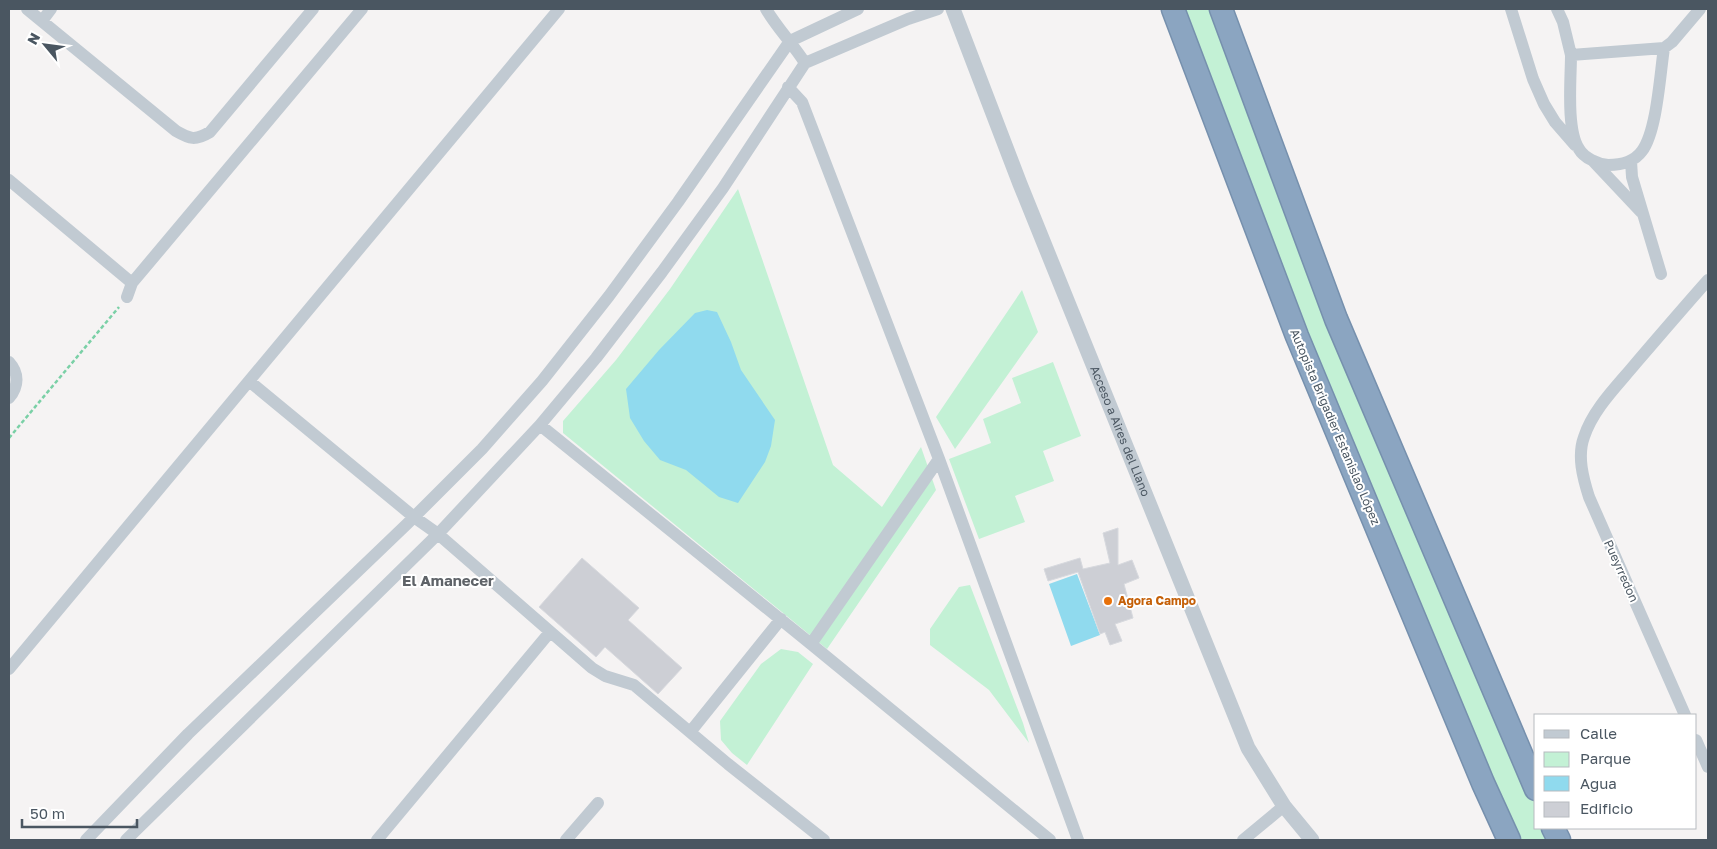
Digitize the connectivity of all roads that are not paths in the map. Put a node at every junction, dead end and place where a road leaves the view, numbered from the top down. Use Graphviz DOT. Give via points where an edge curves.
graph roads {
  1 [pos="27,9"];
  2 [pos="51,9"];
  3 [pos="313,9"];
  4 [pos="362,9"];
  5 [pos="559,9"];
  6 [pos="766,9"];
  7 [pos="858,9"];
  8 [pos="938,9"];
  9 [pos="953,9"];
  10 [pos="1173,9"];
  11 [pos="1221,9"];
  12 [pos="1511,9"];
  13 [pos="1557,9"];
  14 [pos="1700,9"];
  15 [pos="42,21"];
  16 [pos="790,41"];
  17 [pos="1664,48"];
  18 [pos="1571,55"];
  19 [pos="805,63"];
  20 [pos="788,87"];
  21 [pos="1579,149"];
  22 [pos="1591,160"];
  23 [pos="1631,161"];
  24 [pos="9,180"];
  25 [pos="1643,214"];
  26 [pos="1662,274"];
  27 [pos="1708,280"];
  28 [pos="132,283"];
  29 [pos="127,297"];
  30 [pos="9,362"];
  31 [pos="250,381"];
  32 [pos="9,398"];
  33 [pos="540,424"];
  34 [pos="939,459"];
  35 [pos="414,517"];
  36 [pos="438,534"];
  37 [pos="781,619"];
  38 [pos="550,632"];
  39 [pos="812,644"];
  40 [pos="9,669"];
  41 [pos="1685,714"];
  42 [pos="691,731"];
  43 [pos="1697,742"];
  44 [pos="1708,767"];
  45 [pos="1534,784"];
  46 [pos="598,803"];
  47 [pos="1284,806"];
  48 [pos="86,840"];
  49 [pos="126,840"];
  50 [pos="377,840"];
  51 [pos="566,840"];
  52 [pos="824,840"];
  53 [pos="1050,840"];
  54 [pos="1078,840"];
  55 [pos="1243,840"];
  56 [pos="1312,840"];
  57 [pos="1509,840"];
  1 -- 15 [label="street"];
  2 -- 15 [label="street"];
  3 -- 15 [label="street" via="210,132 200,138 188,138 176,131"];
  4 -- 28 [label="street"];
  5 -- 31 [label="street"];
  6 -- 16 [label="street"];
  7 -- 16 [label="street"];
  8 -- 19 [label="street"];
  9 -- 47 [label="street, Acceso a Aires del Llano" via="1020,184 1248,748"];
  10 -- 57 [label="highway, Autopista Brigadier Estanislao López" via="1297,336"];
  11 -- 45 [label="highway" via="1336,320"];
  12 -- 21 [label="street" via="1544,104"];
  13 -- 18 [label="street"];
  14 -- 17 [label="street"];
  16 -- 19 [label="street"];
  16 -- 35 [label="street" via="678,202 542,381 482,449"];
  17 -- 18 [label="street"];
  17 -- 23 [label="street" via="1652,129 1642,152"];
  18 -- 21 [label="street" via="1571,118"];
  19 -- 20 [label="street"];
  20 -- 33 [label="street" via="723,188 662,272"];
  20 -- 34 [label="street" via="802,102"];
  21 -- 22 [label="street"];
  22 -- 23 [label="street" via="1605,165"];
  22 -- 25 [label="street"];
  23 -- 25 [label="street" via="1632,177"];
  24 -- 28 [label="street"];
  25 -- 26 [label="street"];
  27 -- 41 [label="street, Pueyrredon" via="1606,398 1590,422 1581,452 1589,497"];
  28 -- 29 [label="street"];
  30 -- 32 [label="street" via="14,368 17,383"];
  31 -- 35 [label="street"];
  31 -- 40 [label="street"];
  33 -- 36 [label="street"];
  33 -- 37 [label="street"];
  34 -- 39 [label="street"];
  34 -- 54 [label="street"];
  35 -- 36 [label="street"];
  35 -- 48 [label="street" via="188,734"];
  36 -- 38 [label="street"];
  36 -- 49 [label="street"];
  37 -- 39 [label="street"];
  37 -- 42 [label="street"];
  38 -- 42 [label="street" via="592,668 605,676 634,685"];
  38 -- 50 [label="street"];
  39 -- 53 [label="street"];
  42 -- 52 [label="street"];
  43 -- 44 [label="street"];
  46 -- 51 [label="street"];
  47 -- 55 [label="street"];
  47 -- 56 [label="street, Acceso a Aires del Llano"];
}
